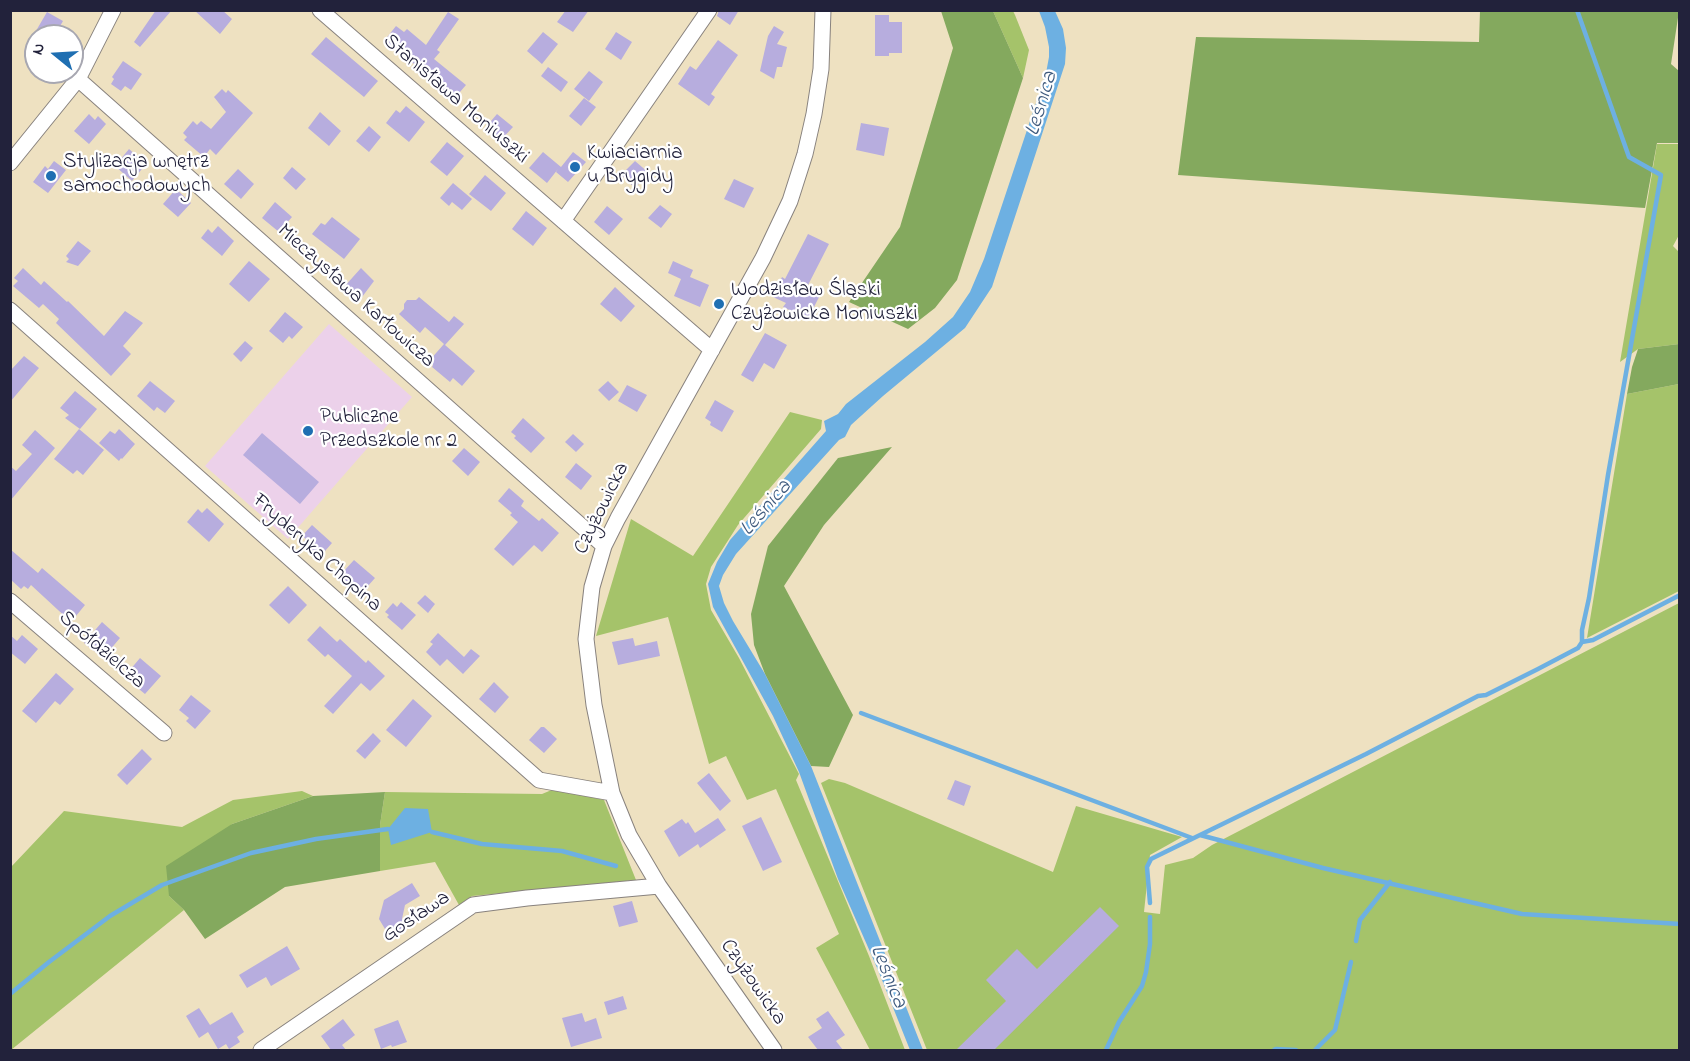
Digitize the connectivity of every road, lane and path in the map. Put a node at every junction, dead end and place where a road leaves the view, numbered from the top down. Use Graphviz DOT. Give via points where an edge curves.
graph roads {
  1 [pos="113,10"];
  2 [pos="320,10"];
  3 [pos="709,10"];
  4 [pos="823,10"];
  5 [pos="84,67"];
  6 [pos="74,84"];
  7 [pos="84,84"];
  8 [pos="10,163"];
  9 [pos="563,221"];
  10 [pos="10,310"];
  11 [pos="712,350"];
  12 [pos="604,546"];
  13 [pos="10,601"];
  14 [pos="164,733"];
  15 [pos="612,793"];
  16 [pos="659,886"];
  17 [pos="261,1050"];
  18 [pos="774,1050"];
  1 -- 5 [label="street"];
  2 -- 9 [label="street, Stanisława Moniuszki"];
  3 -- 9 [label="street"];
  4 -- 11 [label="street, Czyżowicka" via="821,69 814,114 790,201"];
  6 -- 8 [label="street"];
  7 -- 12 [label="street, Mieczysława Karłowicza"];
  9 -- 11 [label="street, Stanisława Moniuszki"];
  10 -- 15 [label="street, Fryderyka Chopina" via="539,780"];
  11 -- 12 [label="street, Czyżowicka"];
  12 -- 15 [label="street, Czyżowicka" via="592,587 586,639 594,705"];
  13 -- 14 [label="street, Spółdzielcza"];
  15 -- 16 [label="street, Czyżowicka" via="629,835"];
  16 -- 17 [label="street, Gosława" via="473,905"];
  16 -- 18 [label="street, Czyżowicka"];
}
